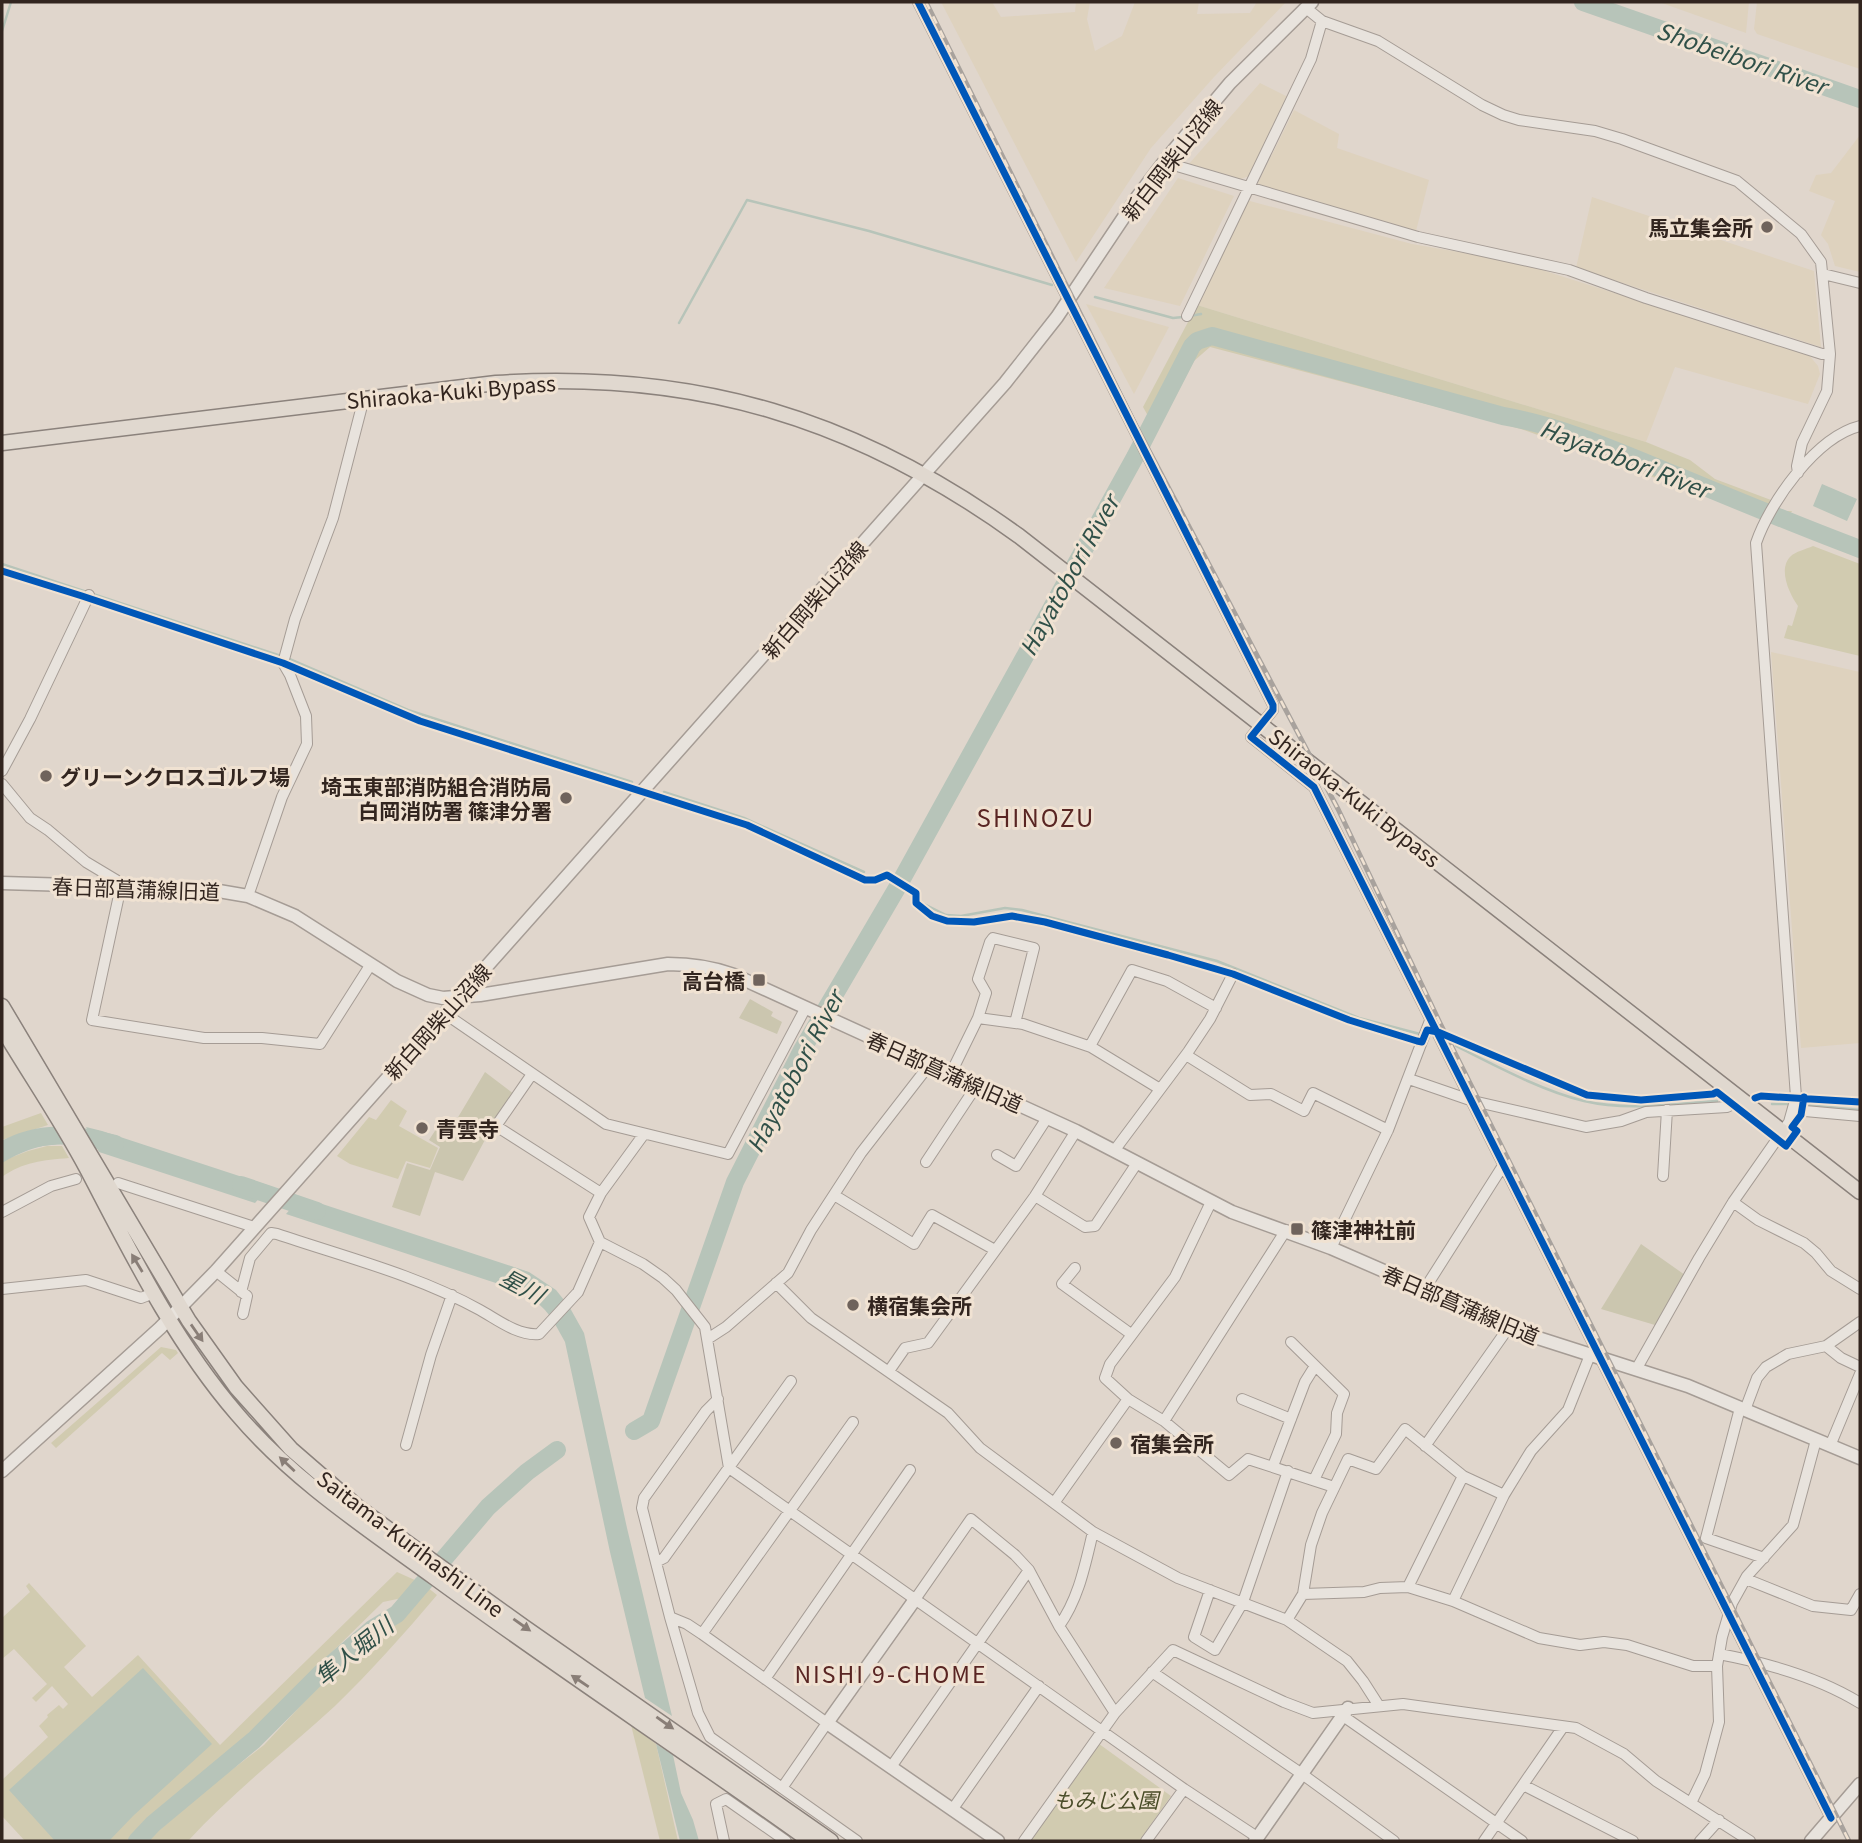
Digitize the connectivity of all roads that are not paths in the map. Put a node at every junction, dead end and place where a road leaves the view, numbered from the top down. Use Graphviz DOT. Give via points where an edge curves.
graph roads {
  1 [pos="918,2"];
  2 [pos="1309,5"];
  3 [pos="1322,21"];
  4 [pos="1167,158"];
  5 [pos="1250,187"];
  6 [pos="1823,274"];
  7 [pos="1860,283"];
  8 [pos="1070,299"];
  9 [pos="1187,316"];
  10 [pos="1830,354"];
  11 [pos="364,398"];
  12 [pos="1860,426"];
  13 [pos="2,443"];
  14 [pos="1798,473"];
  15 [pos="925,474"];
  16 [pos="89,595"];
  17 [pos="1260,724"];
  18 [pos="2,771"];
  19 [pos="2,784"];
  20 [pos="2,883"];
  21 [pos="121,886"];
  22 [pos="248,896"];
  23 [pos="370,964"];
  24 [pos="1233,974"];
  25 [pos="457,998"];
  26 [pos="2,1006"];
  27 [pos="1216,1008"];
  28 [pos="808,1010"];
  29 [pos="444,1013"];
  30 [pos="978,1018"];
  31 [pos="1431,1018"];
  32 [pos="1015,1023"];
  33 [pos="2,1028"];
  34 [pos="1090,1046"];
  35 [pos="1186,1055"];
  36 [pos="930,1063"];
  37 [pos="951,1073"];
  38 [pos="532,1074"];
  39 [pos="1409,1079"];
  40 [pos="977,1086"];
  41 [pos="1160,1088"];
  42 [pos="1741,1100"];
  43 [pos="1473,1101"];
  44 [pos="58,1109"];
  45 [pos="1667,1110"];
  46 [pos="1794,1110"];
  47 [pos="1860,1116"];
  48 [pos="1046,1118"];
  49 [pos="1388,1130"];
  50 [pos="1076,1131"];
  51 [pos="1783,1132"];
  52 [pos="644,1134"];
  53 [pos="1114,1151"];
  54 [pos="998,1155"];
  55 [pos="926,1162"];
  56 [pos="1137,1163"];
  57 [pos="1504,1164"];
  58 [pos="92,1168"];
  59 [pos="1662,1176"];
  60 [pos="76,1179"];
  61 [pos="118,1183"];
  62 [pos="1860,1192"];
  63 [pos="601,1193"];
  64 [pos="834,1195"];
  65 [pos="1035,1196"];
  66 [pos="1211,1202"];
  67 [pos="1733,1202"];
  68 [pos="2,1212"];
  69 [pos="257,1224"];
  70 [pos="1286,1230"];
  71 [pos="600,1242"];
  72 [pos="1331,1248"];
  73 [pos="995,1250"];
  74 [pos="1075,1268"];
  75 [pos="216,1271"];
  76 [pos="776,1283"];
  77 [pos="2,1289"];
  78 [pos="1860,1289"];
  79 [pos="1424,1290"];
  80 [pos="241,1292"];
  81 [pos="154,1293"];
  82 [pos="452,1295"];
  83 [pos="180,1307"];
  84 [pos="243,1314"];
  85 [pos="170,1318"];
  86 [pos="1860,1322"];
  87 [pos="1508,1327"];
  88 [pos="1131,1334"];
  89 [pos="709,1338"];
  90 [pos="1291,1342"];
  91 [pos="1826,1346"];
  92 [pos="1596,1356"];
  93 [pos="1315,1366"];
  94 [pos="1860,1367"];
  95 [pos="1637,1368"];
  96 [pos="889,1371"];
  97 [pos="1860,1374"];
  98 [pos="791,1381"];
  99 [pos="718,1399"];
  100 [pos="1128,1399"];
  101 [pos="1242,1399"];
  102 [pos="1743,1409"];
  103 [pos="1291,1419"];
  104 [pos="1164,1421"];
  105 [pos="853,1422"];
  106 [pos="1816,1440"];
  107 [pos="406,1444"];
  108 [pos="1425,1446"];
  109 [pos="1830,1446"];
  110 [pos="1860,1458"];
  111 [pos="1273,1466"];
  112 [pos="729,1468"];
  113 [pos="910,1470"];
  114 [pos="2,1471"];
  115 [pos="1288,1471"];
  116 [pos="1463,1476"];
  117 [pos="1314,1480"];
  118 [pos="1334,1487"];
  119 [pos="1504,1495"];
  120 [pos="1054,1503"];
  121 [pos="789,1509"];
  122 [pos="1093,1532"];
  123 [pos="852,1554"];
  124 [pos="1763,1558"];
  125 [pos="422,1561"];
  126 [pos="656,1562"];
  127 [pos="1029,1570"];
  128 [pos="443,1576"];
  129 [pos="1746,1579"];
  130 [pos="1408,1587"];
  131 [pos="1210,1590"];
  132 [pos="1303,1594"];
  133 [pos="1860,1594"];
  134 [pos="916,1598"];
  135 [pos="1453,1601"];
  136 [pos="1243,1602"];
  137 [pos="1730,1612"];
  138 [pos="670,1617"];
  139 [pos="1287,1620"];
  140 [pos="1059,1626"];
  141 [pos="702,1634"];
  142 [pos="978,1642"];
  143 [pos="1719,1654"];
  144 [pos="1754,1661"];
  145 [pos="1717,1666"];
  146 [pos="1152,1672"];
  147 [pos="765,1679"];
  148 [pos="1039,1686"];
  149 [pos="1860,1703"];
  150 [pos="1379,1706"];
  151 [pos="1346,1712"];
  152 [pos="1115,1713"];
  153 [pos="827,1723"];
  154 [pos="1563,1727"];
  155 [pos="1103,1731"];
  156 [pos="891,1767"];
  157 [pos="1302,1774"];
  158 [pos="1860,1784"];
  159 [pos="1523,1785"];
  160 [pos="782,1788"];
  161 [pos="1184,1789"];
  162 [pos="1691,1803"];
  163 [pos="952,1811"];
  164 [pos="1832,1818"];
  165 [pos="1718,1820"];
  166 [pos="1496,1824"];
  167 [pos="1258,1840"];
  168 [pos="724,1841"];
  169 [pos="786,1841"];
  170 [pos="810,1841"];
  171 [pos="831,1841"];
  172 [pos="857,1841"];
  173 [pos="998,1841"];
  174 [pos="1024,1841"];
  175 [pos="1146,1841"];
  176 [pos="1394,1841"];
  177 [pos="1484,1841"];
  178 [pos="1522,1841"];
  179 [pos="1633,1841"];
  180 [pos="1700,1841"];
  181 [pos="1750,1841"];
  182 [pos="1811,1841"];
  1 -- 8 [label="street"];
  2 -- 3 [label="street"];
  2 -- 4 [label="street, 新白岡柴山沼線" via="1230,83"];
  3 -- 5 [label="street" via="1311,59"];
  3 -- 6 [label="street" via="1378,41 1503,115 1595,131 1737,181 1801,234 1821,262"];
  4 -- 5 [label="street" via="1177,166"];
  4 -- 8 [label="street, 新白岡柴山沼線"];
  5 -- 9 [label="street"];
  5 -- 10 [label="street" via="1418,237 1569,270"];
  6 -- 7 [label="street"];
  6 -- 10 [label="street"];
  8 -- 15 [label="street, 新白岡柴山沼線" via="1011,376"];
  8 -- 17 [label="street" via="1273,705"];
  10 -- 14 [label="street" via="1827,391 1802,443"];
  11 -- 13 [label="main road, Shiraoka-Kuki Bypass"];
  11 -- 15 [label="main road, Shiraoka-Kuki Bypass" via="542,380 661,387 779,412 847,437"];
  11 -- 22 [label="street" via="333,518 285,657 306,716 307,744 282,797"];
  12 -- 14 [label="street" via="1829,442"];
  14 -- 46 [label="street" via="1765,521 1756,543"];
  15 -- 17 [label="main road, Shiraoka-Kuki Bypass" via="995,518"];
  15 -- 25 [label="street, 新白岡柴山沼線"];
  16 -- 18 [label="street"];
  17 -- 31 [label="street" via="1251,737 1314,787"];
  17 -- 42 [label="main road, Shiraoka-Kuki Bypass"];
  19 -- 21 [label="street" via="30,818"];
  20 -- 21 [label="street, 春日部菖蒲線旧道"];
  21 -- 22 [label="street, 春日部菖蒲線旧道" via="207,889"];
  21 -- 23 [label="street" via="92,1020 204,1038 320,1044"];
  22 -- 23 [label="street, 春日部菖蒲線旧道" via="295,916"];
  23 -- 25 [label="street, 春日部菖蒲線旧道" via="413,989"];
  24 -- 27 [label="street"];
  25 -- 28 [label="street, 春日部菖蒲線旧道" via="692,964 734,975"];
  25 -- 29 [label="street, 新白岡柴山沼線"];
  26 -- 44 [label="main road, Saitama-Kurihashi Line"];
  27 -- 34 [label="street" via="1167,981 1132,970"];
  27 -- 35 [label="street"];
  28 -- 36 [label="street, 春日部菖蒲線旧道"];
  28 -- 52 [label="street" via="728,1154"];
  29 -- 38 [label="street"];
  29 -- 69 [label="street, 新白岡柴山沼線"];
  30 -- 32 [label="street"];
  30 -- 32 [label="street" via="986,993 978,979 993,938 1034,948"];
  30 -- 37 [label="street"];
  31 -- 39 [label="street"];
  31 -- 43 [label="street"];
  32 -- 34 [label="street"];
  33 -- 44 [label="main road, Saitama-Kurihashi Line"];
  34 -- 41 [label="street"];
  35 -- 41 [label="street"];
  35 -- 49 [label="street" via="1250,1095 1271,1094 1304,1111 1314,1093"];
  36 -- 37 [label="street, 春日部菖蒲線旧道"];
  36 -- 64 [label="street"];
  37 -- 40 [label="street, 春日部菖蒲線旧道"];
  38 -- 52 [label="street" via="606,1124"];
  38 -- 63 [label="street" via="496,1126"];
  39 -- 43 [label="street"];
  39 -- 49 [label="street"];
  40 -- 48 [label="street, 春日部菖蒲線旧道"];
  40 -- 55 [label="street"];
  41 -- 53 [label="street"];
  42 -- 45 [label="street" via="1727,1107"];
  42 -- 51 [label="main road, Shiraoka-Kuki Bypass"];
  43 -- 45 [label="street" via="1586,1127"];
  43 -- 57 [label="street"];
  44 -- 58 [label="main road, Saitama-Kurihashi Line"];
  45 -- 59 [label="street"];
  46 -- 47 [label="street"];
  46 -- 51 [label="street"];
  48 -- 50 [label="street, 春日部菖蒲線旧道"];
  48 -- 54 [label="street" via="1016,1166"];
  49 -- 72 [label="street"];
  50 -- 53 [label="street, 春日部菖蒲線旧道"];
  50 -- 65 [label="street"];
  51 -- 62 [label="main road, Shiraoka-Kuki Bypass"];
  51 -- 67 [label="street"];
  52 -- 63 [label="street"];
  53 -- 56 [label="street, 春日部菖蒲線旧道"];
  56 -- 65 [label="street" via="1095,1226 1085,1227"];
  56 -- 66 [label="street, 春日部菖蒲線旧道"];
  57 -- 79 [label="street"];
  57 -- 92 [label="street"];
  81 -- 58 [label="main road, Saitama-Kurihashi Line, one-way" via="122,1239"];
  58 -- 83 [label="main road, Saitama-Kurihashi Line"];
  60 -- 68 [label="street" via="51,1185"];
  61 -- 69 [label="street"];
  63 -- 71 [label="street" via="589,1217"];
  64 -- 73 [label="street" via="914,1244 932,1215"];
  64 -- 76 [label="street" via="794,1263"];
  65 -- 73 [label="street"];
  66 -- 70 [label="street, 春日部菖蒲線旧道"];
  66 -- 88 [label="street" via="1174,1277"];
  67 -- 78 [label="street" via="1804,1244 1831,1271"];
  67 -- 95 [label="street"];
  69 -- 75 [label="street"];
  70 -- 72 [label="street, 春日部菖蒲線旧道"];
  70 -- 104 [label="street"];
  71 -- 82 [label="street" via="578,1292 544,1331 517,1330"];
  71 -- 89 [label="street" via="643,1264 676,1290"];
  72 -- 79 [label="street, 春日部菖蒲線旧道"];
  73 -- 96 [label="street" via="928,1343 905,1348"];
  74 -- 88 [label="street" via="1062,1284"];
  75 -- 80 [label="street"];
  75 -- 83 [label="street"];
  76 -- 89 [label="street"];
  76 -- 96 [label="street" via="811,1318"];
  77 -- 81 [label="street" via="86,1280 141,1297"];
  79 -- 87 [label="street, 春日部菖蒲線旧道"];
  80 -- 82 [label="street" via="250,1258 271,1233"];
  80 -- 84 [label="street" via="247,1296"];
  81 -- 85 [label="main road, Saitama-Kurihashi Line"];
  82 -- 107 [label="street"];
  83 -- 85 [label="street"];
  83 -- 125 [label="main road, Saitama-Kurihashi Line, one-way" via="236,1387 291,1449"];
  85 -- 114 [label="street"];
  125 -- 85 [label="main road, Saitama-Kurihashi Line, one-way" via="327,1499 257,1436 213,1385"];
  86 -- 91 [label="street"];
  87 -- 92 [label="street, 春日部菖蒲線旧道"];
  87 -- 108 [label="street"];
  88 -- 100 [label="street" via="1105,1378"];
  89 -- 99 [label="street"];
  90 -- 93 [label="street"];
  91 -- 94 [label="street"];
  91 -- 102 [label="street" via="1788,1354 1766,1367"];
  92 -- 95 [label="street, 春日部菖蒲線旧道"];
  92 -- 119 [label="street" via="1568,1410 1531,1451"];
  92 -- 137 [label="street"];
  93 -- 103 [label="street"];
  93 -- 117 [label="street" via="1345,1394 1337,1413 1336,1434"];
  95 -- 102 [label="street, 春日部菖蒲線旧道"];
  96 -- 120 [label="street" via="948,1413 980,1448"];
  97 -- 109 [label="street"];
  98 -- 112 [label="street"];
  99 -- 112 [label="street"];
  99 -- 126 [label="street" via="644,1497 642,1508"];
  100 -- 104 [label="street"];
  100 -- 120 [label="street"];
  101 -- 103 [label="street"];
  102 -- 106 [label="street, 春日部菖蒲線旧道"];
  102 -- 124 [label="street" via="1706,1538"];
  103 -- 111 [label="street"];
  104 -- 111 [label="street" via="1229,1475 1248,1459"];
  105 -- 121 [label="street"];
  106 -- 109 [label="street, 春日部菖蒲線旧道"];
  106 -- 124 [label="street" via="1793,1525"];
  108 -- 116 [label="street"];
  108 -- 118 [label="street" via="1405,1429 1376,1469 1348,1459"];
  109 -- 110 [label="street, 春日部菖蒲線旧道"];
  111 -- 115 [label="street"];
  112 -- 121 [label="street"];
  112 -- 126 [label="street" via="664,1558"];
  113 -- 123 [label="street"];
  115 -- 117 [label="street"];
  115 -- 136 [label="street"];
  116 -- 119 [label="street"];
  116 -- 130 [label="street"];
  117 -- 118 [label="street"];
  118 -- 132 [label="street" via="1311,1545"];
  119 -- 135 [label="street"];
  120 -- 122 [label="street"];
  121 -- 123 [label="street"];
  121 -- 141 [label="street"];
  122 -- 131 [label="street"];
  122 -- 140 [label="street" via="1081,1582"];
  123 -- 134 [label="street"];
  123 -- 147 [label="street"];
  124 -- 129 [label="street"];
  125 -- 128 [label="main road, Saitama-Kurihashi Line"];
  126 -- 138 [label="street"];
  127 -- 134 [label="street" via="971,1519"];
  127 -- 140 [label="street"];
  127 -- 142 [label="street"];
  170 -- 128 [label="main road, Saitama-Kurihashi Line, one-way" via="518,1638"];
  128 -- 171 [label="main road, Saitama-Kurihashi Line, one-way" via="633,1701"];
  129 -- 133 [label="street" via="1813,1606 1851,1610"];
  129 -- 137 [label="street"];
  130 -- 132 [label="street"];
  130 -- 135 [label="street"];
  131 -- 136 [label="street"];
  131 -- 136 [label="street" via="1194,1637 1215,1650"];
  132 -- 139 [label="street"];
  134 -- 142 [label="street"];
  134 -- 153 [label="street"];
  135 -- 145 [label="street" via="1558,1643 1627,1645 1693,1666"];
  136 -- 139 [label="street"];
  137 -- 143 [label="street"];
  137 -- 144 [label="street"];
  138 -- 141 [label="street"];
  138 -- 160 [label="street" via="705,1731"];
  139 -- 150 [label="street" via="1347,1661"];
  140 -- 152 [label="street"];
  141 -- 147 [label="street"];
  142 -- 148 [label="street"];
  142 -- 156 [label="street"];
  143 -- 144 [label="street"];
  143 -- 145 [label="street"];
  144 -- 149 [label="street" via="1840,1690"];
  144 -- 164 [label="street"];
  145 -- 162 [label="street" via="1719,1722 1705,1774"];
  146 -- 151 [label="street" via="1173,1650 1313,1713"];
  146 -- 152 [label="street"];
  146 -- 157 [label="street"];
  147 -- 153 [label="street"];
  148 -- 155 [label="street"];
  148 -- 163 [label="street"];
  150 -- 151 [label="street"];
  150 -- 154 [label="street" via="1403,1704"];
  151 -- 157 [label="street"];
  151 -- 166 [label="street"];
  152 -- 155 [label="street"];
  153 -- 156 [label="street"];
  153 -- 160 [label="street"];
  154 -- 159 [label="street"];
  154 -- 162 [label="street" via="1576,1728 1624,1754"];
  155 -- 161 [label="street"];
  155 -- 174 [label="street"];
  156 -- 163 [label="street"];
  157 -- 167 [label="street"];
  157 -- 176 [label="street"];
  158 -- 164 [label="street"];
  159 -- 166 [label="street"];
  159 -- 179 [label="street"];
  160 -- 172 [label="street"];
  161 -- 167 [label="street"];
  161 -- 175 [label="street"];
  162 -- 165 [label="street"];
  163 -- 173 [label="street"];
  164 -- 182 [label="street"];
  165 -- 180 [label="street"];
  165 -- 181 [label="street"];
  166 -- 177 [label="street"];
  166 -- 178 [label="street"];
  168 -- 169 [label="street" via="716,1804 726,1799"];
}
